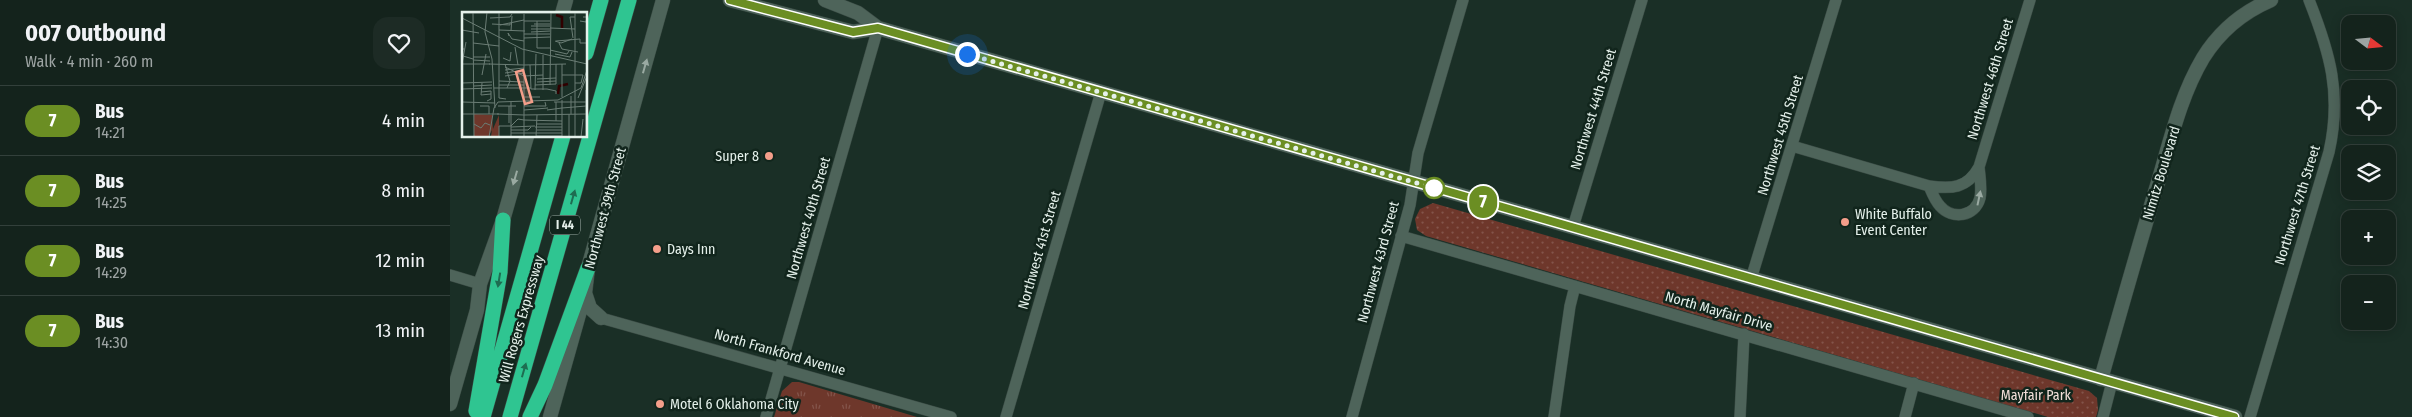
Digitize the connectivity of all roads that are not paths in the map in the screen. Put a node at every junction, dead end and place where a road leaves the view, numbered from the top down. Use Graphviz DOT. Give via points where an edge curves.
graph roads {
  1 [pos="601,0"];
  2 [pos="630,0"];
  3 [pos="664,0"];
  4 [pos="730,0"];
  5 [pos="825,0"];
  6 [pos="1463,0"];
  7 [pos="1642,0"];
  8 [pos="1836,0"];
  9 [pos="2030,0"];
  10 [pos="2271,0"];
  11 [pos="2309,0"];
  12 [pos="878,28"];
  13 [pos="588,46"];
  14 [pos="1101,92"];
  15 [pos="526,138"];
  16 [pos="562,138"];
  17 [pos="1792,146"];
  18 [pos="1979,167"];
  19 [pos="1414,182"];
  20 [pos="1929,186"];
  21 [pos="502,220"];
  22 [pos="1573,227"];
  23 [pos="1401,236"];
  24 [pos="588,268"];
  25 [pos="450,275"];
  26 [pos="1751,279"];
  27 [pos="480,284"];
  28 [pos="1575,286"];
  29 [pos="585,293"];
  30 [pos="601,318"];
  31 [pos="1744,334"];
  32 [pos="780,368"];
  33 [pos="2107,380"];
  34 [pos="1914,384"];
  35 [pos="450,404"];
  36 [pos="475,417"];
  37 [pos="483,417"];
  38 [pos="510,417"];
  39 [pos="530,417"];
  40 [pos="550,417"];
  41 [pos="766,417"];
  42 [pos="950,417"];
  43 [pos="1006,417"];
  44 [pos="1352,417"];
  45 [pos="1554,417"];
  46 [pos="1740,417"];
  47 [pos="1905,417"];
  48 [pos="2028,417"];
  49 [pos="2103,417"];
  50 [pos="2234,417"];
  51 [pos="2250,417"];
  1 -- 13 [label="highway"];
  38 -- 2 [label="highway, Will Rogers Expressway / I 44, one-way"];
  24 -- 3 [label="main road, Northwest 39th Street, one-way"];
  4 -- 12 [label="main road" via="853,32"];
  5 -- 12 [label="main road" via="858,13"];
  6 -- 19 [label="street, Northwest 43rd Street" via="1418,153"];
  7 -- 22 [label="street, Northwest 44th Street"];
  8 -- 17 [label="street, Northwest 45th Street"];
  9 -- 18 [label="street, Northwest 46th Street"];
  10 -- 33 [label="main road, Nimitz Boulevard" via="2226,29 2204,58 2186,92 2125,293"];
  11 -- 51 [label="street, Northwest 47th Street" via="2330,62 2335,99 2334,125 2329,152"];
  12 -- 14 [label="main road"];
  12 -- 32 [label="street, Northwest 40th Street"];
  14 -- 19 [label="main road"];
  14 -- 43 [label="street, Northwest 41st Street"];
  15 -- 21 [label="main road, one-way"];
  16 -- 37 [label="highway, Will Rogers Expressway / I 44"];
  17 -- 20 [label="street"];
  17 -- 26 [label="street, Northwest 45th Street"];
  18 -- 20 [label="street, Northwest 46th Street" via="1968,182 1955,188"];
  20 -- 18 [label="street, Northwest 46th Street, one-way" via="1940,207 1952,214 1966,214 1977,206"];
  19 -- 22 [label="main road"];
  19 -- 23 [label="street, Northwest 43rd Street"];
  21 -- 27 [label="main road"];
  21 -- 36 [label="highway, one-way" via="500,272"];
  22 -- 26 [label="main road"];
  23 -- 28 [label="street, North Mayfair Drive"];
  23 -- 44 [label="street, Northwest 43rd Street"];
  24 -- 29 [label="main road, Northwest 39th Street"];
  24 -- 39 [label="highway"];
  25 -- 27 [label="street"];
  26 -- 33 [label="main road"];
  27 -- 35 [label="main road" via="477,310"];
  28 -- 31 [label="street, North Mayfair Drive"];
  28 -- 45 [label="street"];
  29 -- 30 [label="main road" via="590,308"];
  29 -- 40 [label="main road, Northwest 39th Street"];
  30 -- 32 [label="street, North Frankford Avenue"];
  31 -- 34 [label="street, North Mayfair Drive"];
  31 -- 46 [label="street"];
  32 -- 41 [label="street, Northwest 40th Street"];
  32 -- 42 [label="street, North Frankford Avenue"];
  33 -- 49 [label="street"];
  33 -- 50 [label="main road"];
  34 -- 47 [label="street"];
  34 -- 48 [label="street, North Mayfair Drive"];
}
